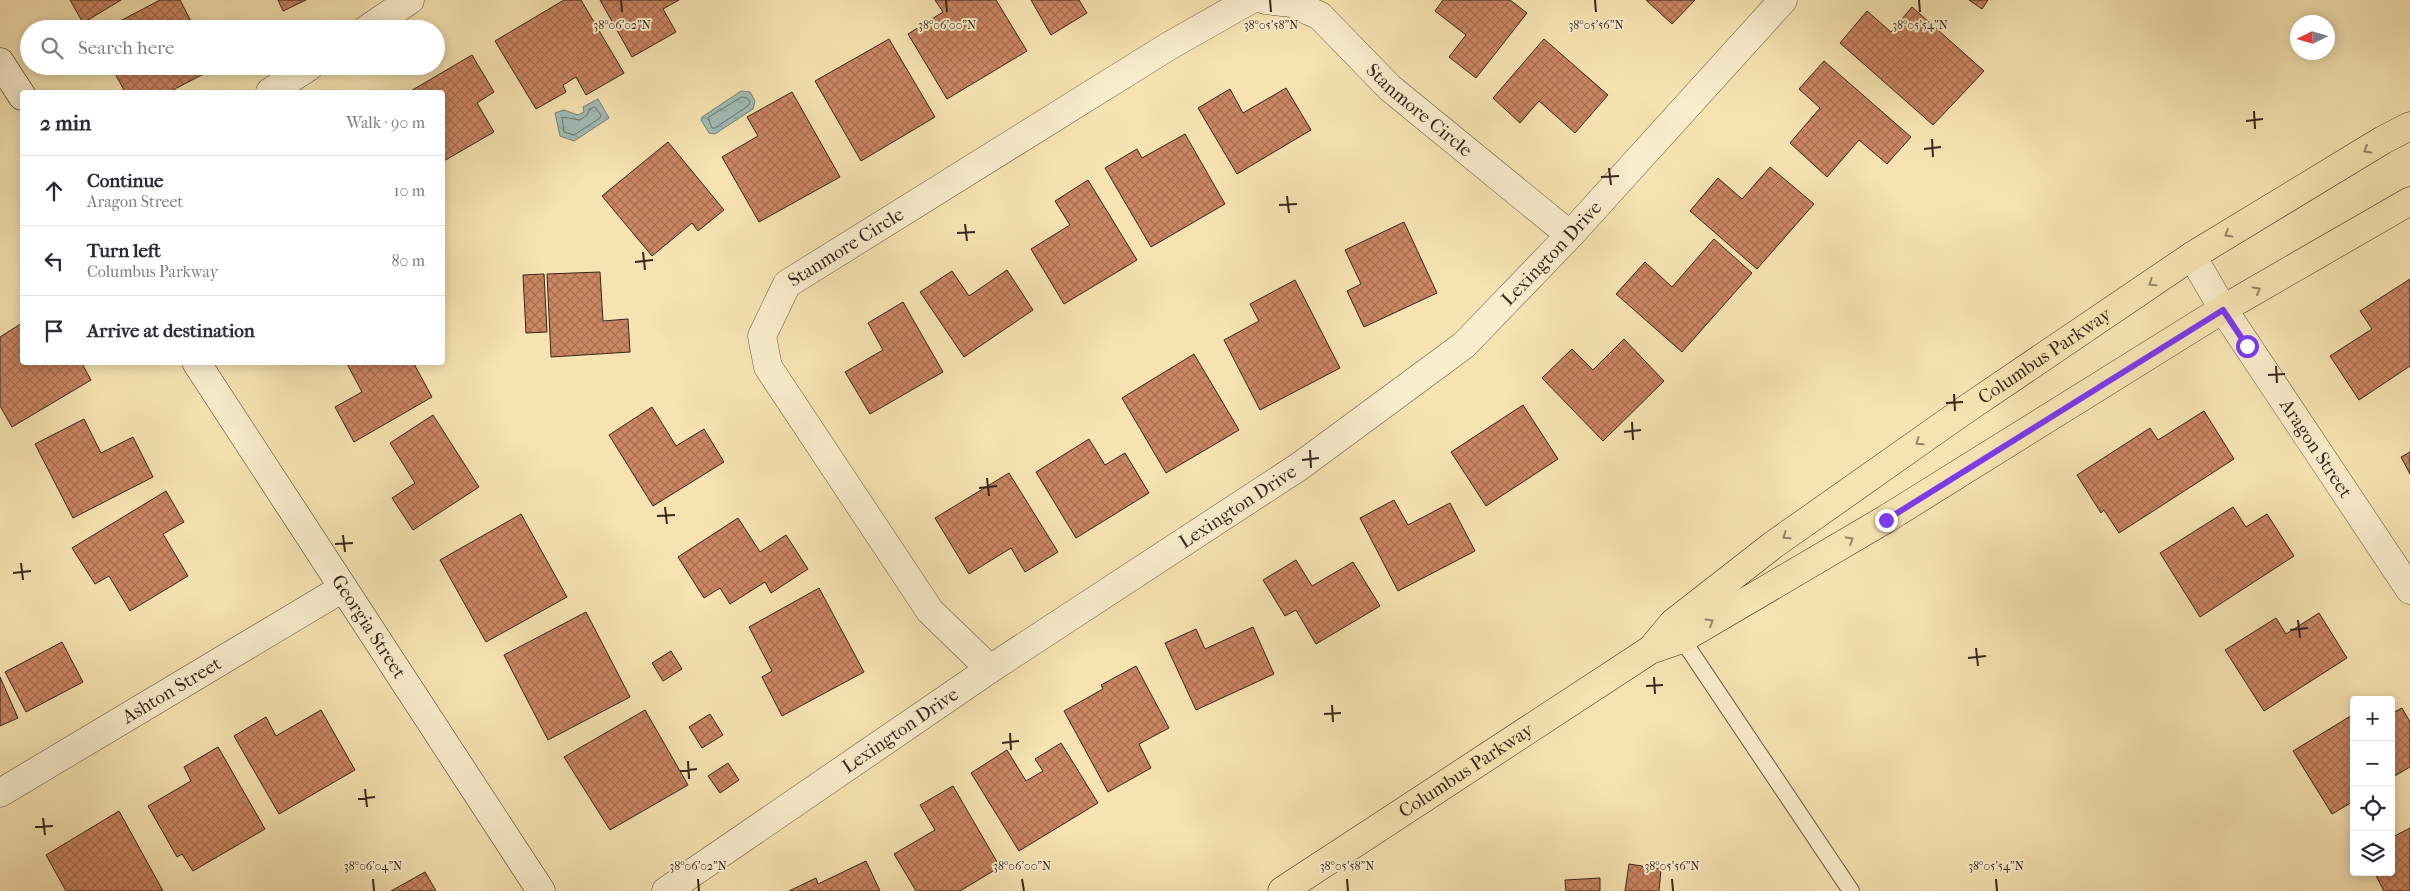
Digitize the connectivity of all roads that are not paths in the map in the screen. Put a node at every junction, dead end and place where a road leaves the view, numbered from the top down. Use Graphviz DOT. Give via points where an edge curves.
graph roads {
  1 [pos="410,0"];
  2 [pos="1250,0"];
  3 [pos="1265,0"];
  4 [pos="1783,0"];
  5 [pos="380,20"];
  6 [pos="0,62"];
  7 [pos="296,75"];
  8 [pos="273,90"];
  9 [pos="20,93"];
  10 [pos="2410,126"];
  11 [pos="2410,201"];
  12 [pos="1570,235"];
  13 [pos="2192,256"];
  14 [pos="2223,310"];
  15 [pos="198,365"];
  16 [pos="343,588"];
  17 [pos="2410,590"];
  18 [pos="1682,639"];
  19 [pos="1650,650"];
  20 [pos="990,669"];
  21 [pos="0,793"];
  22 [pos="541,891"];
  23 [pos="666,891"];
  24 [pos="1282,891"];
  25 [pos="1851,891"];
  1 -- 5 [label="street"];
  2 -- 20 [label="street, Stanmore Circle" via="1169,46 787,284 762,336 768,367 930,612"];
  3 -- 12 [label="street, Stanmore Circle" via="1292,3 1320,16 1390,88"];
  4 -- 12 [label="street, Lexington Drive"];
  6 -- 9 [label="street"];
  7 -- 8 [label="street"];
  10 -- 13 [label="main road, Columbus Parkway, one-way"];
  14 -- 11 [label="main road, Columbus Parkway, one-way"];
  12 -- 20 [label="street, Lexington Drive" via="1464,345 1300,466"];
  13 -- 14 [label="street, Aragon Street"];
  13 -- 19 [label="main road, Columbus Parkway, one-way" via="1773,545 1673,623"];
  14 -- 17 [label="street, Aragon Street"];
  18 -- 14 [label="main road, Columbus Parkway, one-way" via="1886,520"];
  15 -- 16 [label="street, Georgia Street"];
  16 -- 21 [label="street, Ashton Street"];
  16 -- 22 [label="street, Georgia Street"];
  18 -- 19 [label="main road, Columbus Parkway"];
  18 -- 25 [label="lane"];
  19 -- 24 [label="main road, Columbus Parkway"];
  20 -- 23 [label="street, Lexington Drive"];
}
